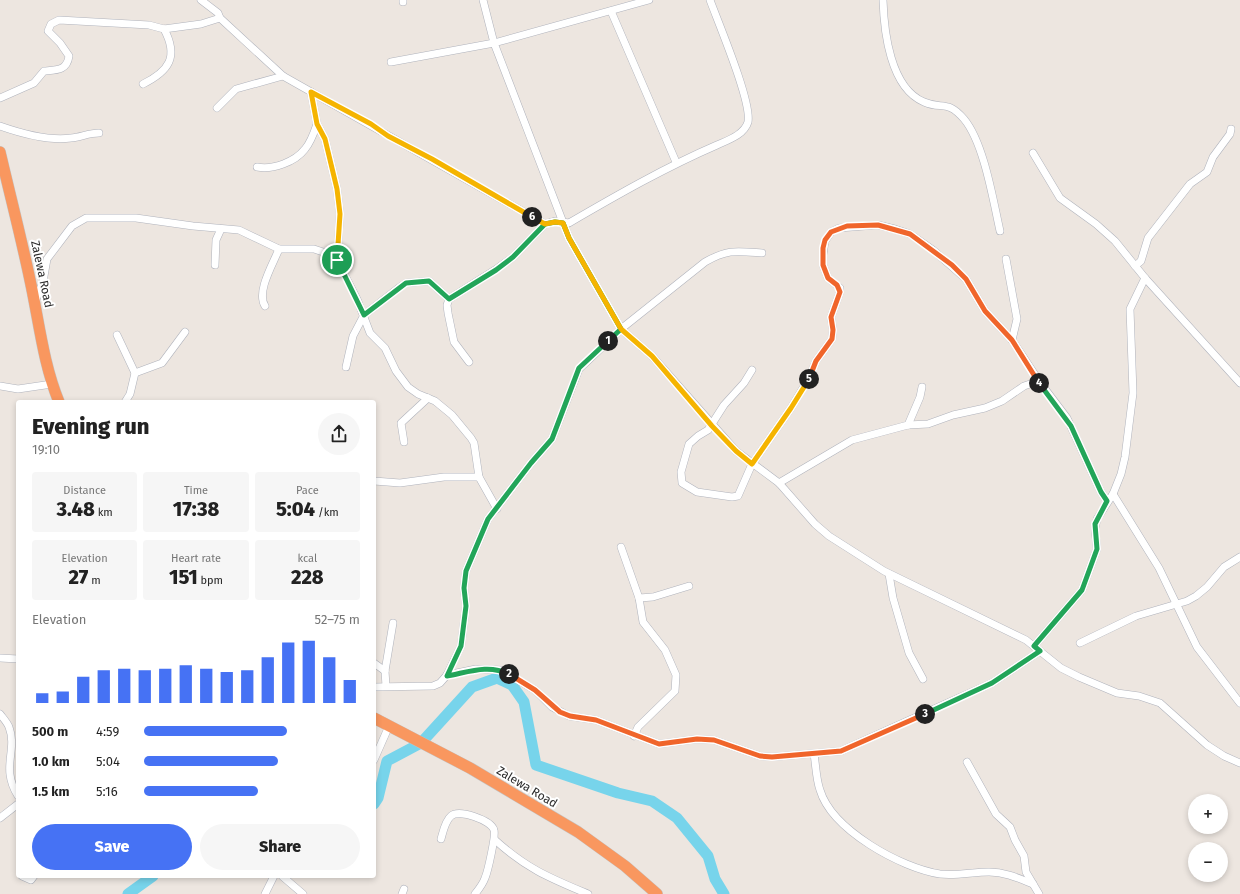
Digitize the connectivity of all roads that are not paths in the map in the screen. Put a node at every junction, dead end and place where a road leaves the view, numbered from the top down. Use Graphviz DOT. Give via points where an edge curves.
graph roads {
  1 [pos="201,0"];
  2 [pos="483,0"];
  3 [pos="648,0"];
  4 [pos="710,0"];
  5 [pos="883,0"];
  6 [pos="611,11"];
  7 [pos="220,18"];
  8 [pos="164,29"];
  9 [pos="494,43"];
  10 [pos="391,62"];
  11 [pos="283,76"];
  12 [pos="143,84"];
  13 [pos="311,92"];
  14 [pos="0,98"];
  15 [pos="217,108"];
  16 [pos="317,124"];
  17 [pos="0,126"];
  18 [pos="1231,129"];
  19 [pos="99,133"];
  20 [pos="0,152"];
  21 [pos="1034,153"];
  22 [pos="676,162"];
  23 [pos="257,167"];
  24 [pos="563,223"];
  25 [pos="545,224"];
  26 [pos="221,229"];
  27 [pos="1000,231"];
  28 [pos="279,248"];
  29 [pos="762,253"];
  30 [pos="1006,259"];
  31 [pos="337,260"];
  32 [pos="216,265"];
  33 [pos="1135,266"];
  34 [pos="1145,278"];
  35 [pos="449,299"];
  36 [pos="35,302"];
  37 [pos="265,306"];
  38 [pos="364,315"];
  39 [pos="621,329"];
  40 [pos="185,332"];
  41 [pos="117,335"];
  42 [pos="1012,340"];
  43 [pos="469,362"];
  44 [pos="346,367"];
  45 [pos="752,370"];
  46 [pos="135,373"];
  47 [pos="1039,382"];
  48 [pos="1240,383"];
  49 [pos="52,384"];
  50 [pos="0,386"];
  51 [pos="922,387"];
  52 [pos="428,398"];
  53 [pos="58,400"];
  54 [pos="126,400"];
  55 [pos="908,425"];
  56 [pos="712,426"];
  57 [pos="404,442"];
  58 [pos="752,464"];
  59 [pos="479,477"];
  60 [pos="376,481"];
  61 [pos="779,483"];
  62 [pos="1113,494"];
  63 [pos="1107,501"];
  64 [pos="497,509"];
  65 [pos="621,547"];
  66 [pos="1240,557"];
  67 [pos="889,574"];
  68 [pos="689,586"];
  69 [pos="639,598"];
  70 [pos="1176,604"];
  71 [pos="393,623"];
  72 [pos="1080,643"];
  73 [pos="1034,646"];
  74 [pos="1040,651"];
  75 [pos="0,658"];
  76 [pos="16,659"];
  77 [pos="376,664"];
  78 [pos="385,671"];
  79 [pos="447,676"];
  80 [pos="923,678"];
  81 [pos="386,686"];
  82 [pos="376,687"];
  83 [pos="1240,703"];
  84 [pos="0,714"];
  85 [pos="376,719"];
  86 [pos="389,726"];
  87 [pos="634,736"];
  88 [pos="814,754"];
  89 [pos="376,755"];
  90 [pos="968,762"];
  91 [pos="1240,763"];
  92 [pos="16,793"];
  93 [pos="16,806"];
  94 [pos="0,818"];
  95 [pos="441,839"];
  96 [pos="495,840"];
  97 [pos="273,878"];
  98 [pos="284,878"];
  99 [pos="1033,884"];
  100 [pos="265,894"];
  101 [pos="303,894"];
  102 [pos="475,894"];
  103 [pos="588,894"];
  104 [pos="657,894"];
  105 [pos="1039,894"];
  1 -- 7 [label="street" via="218,13"];
  2 -- 9 [label="street"];
  3 -- 6 [label="street"];
  4 -- 22 [label="street" via="739,78 748,120 739,134"];
  5 -- 27 [label="street" via="886,40 903,82 925,103 943,105 955,110 965,120 975,138"];
  6 -- 9 [label="street"];
  6 -- 22 [label="street"];
  7 -- 8 [label="street" via="201,24"];
  7 -- 11 [label="street"];
  8 -- 12 [label="street" via="172,53 166,70"];
  8 -- 14 [label="street" via="149,25 63,19 56,21 51,24 48,31 69,56 67,64 62,69 44,70 34,83"];
  9 -- 10 [label="street"];
  9 -- 24 [label="street"];
  11 -- 13 [label="street"];
  11 -- 15 [label="street" via="236,89"];
  13 -- 16 [label="street"];
  13 -- 25 [label="street"];
  16 -- 23 [label="street" via="308,145 300,154 280,166"];
  16 -- 31 [label="street" via="325,139 337,189 340,214"];
  17 -- 19 [label="street" via="53,139"];
  18 -- 33 [label="street" via="1213,157 1207,172 1190,184 1148,238 1140,261"];
  20 -- 36 [label="highway, Zalewa Road"];
  21 -- 33 [label="street" via="1060,198 1107,234"];
  22 -- 24 [label="street" via="569,223"];
  24 -- 25 [label="street"];
  24 -- 39 [label="street"];
  25 -- 35 [label="street" via="524,247 496,270"];
  26 -- 28 [label="street" via="246,232"];
  26 -- 32 [label="street" via="216,240"];
  26 -- 36 [label="street" via="136,218 86,218 72,226 47,259 43,282"];
  28 -- 31 [label="street" via="314,249 332,255"];
  28 -- 37 [label="street" via="263,289 262,299"];
  29 -- 39 [label="street" via="738,251 720,254 688,275"];
  30 -- 42 [label="street" via="1017,319"];
  31 -- 38 [label="street"];
  33 -- 34 [label="street"];
  34 -- 48 [label="street"];
  34 -- 62 [label="street" via="1130,310 1133,370 1130,419 1123,465"];
  35 -- 38 [label="street" via="429,281 406,283"];
  35 -- 43 [label="street" via="448,313 454,342"];
  36 -- 49 [label="highway, Zalewa Road"];
  38 -- 44 [label="street" via="353,336"];
  38 -- 52 [label="street" via="373,337 385,348 396,371 408,387"];
  39 -- 56 [label="street" via="652,356"];
  39 -- 64 [label="street" via="579,368 552,439"];
  40 -- 46 [label="street" via="162,362"];
  41 -- 46 [label="street"];
  42 -- 47 [label="street"];
  42 -- 58 [label="street" via="985,311 966,279 919,240 895,229 878,225 847,226 831,232 825,240 823,265 828,278 840,288 831,317 834,335 816,361 791,408"];
  45 -- 56 [label="street" via="724,405"];
  46 -- 54 [label="street"];
  47 -- 55 [label="street" via="1024,386 1002,401 985,408 928,424"];
  47 -- 63 [label="street" via="1071,426"];
  49 -- 50 [label="street" via="18,390"];
  49 -- 53 [label="highway, Zalewa Road"];
  51 -- 55 [label="street"];
  52 -- 57 [label="street" via="400,423"];
  52 -- 59 [label="street" via="452,415 474,443"];
  55 -- 61 [label="street" via="852,440"];
  56 -- 58 [label="street"];
  56 -- 58 [label="street" via="691,442 686,450 681,472 682,483 697,492 736,497"];
  58 -- 61 [label="street"];
  59 -- 60 [label="street" via="444,477 400,483"];
  59 -- 64 [label="street"];
  61 -- 67 [label="street" via="829,536"];
  62 -- 63 [label="street"];
  62 -- 70 [label="street" via="1158,568"];
  63 -- 73 [label="street" via="1095,524 1097,549 1082,590"];
  64 -- 79 [label="street" via="488,519 466,571 466,606 461,646"];
  65 -- 69 [label="street"];
  66 -- 70 [label="street" via="1224,567 1203,591 1187,601"];
  67 -- 73 [label="street" via="960,607"];
  67 -- 80 [label="street" via="892,598 909,653"];
  68 -- 69 [label="street" via="659,596"];
  69 -- 87 [label="street" via="643,622 665,650 676,675 676,686 675,691 638,727"];
  70 -- 72 [label="street" via="1136,616"];
  70 -- 83 [label="street" via="1197,647"];
  71 -- 78 [label="street"];
  73 -- 74 [label="street"];
  74 -- 88 [label="street" via="992,683 926,714 841,751"];
  74 -- 91 [label="street" via="1061,668 1108,690 1160,703 1207,745"];
  75 -- 76 [label="street"];
  77 -- 78 [label="street"];
  78 -- 81 [label="street"];
  79 -- 81 [label="street" via="433,686"];
  79 -- 87 [label="street" via="476,669 500,670 535,690 560,712 596,720"];
  81 -- 82 [label="street"];
  84 -- 92 [label="street" via="9,727 9,783"];
  85 -- 86 [label="highway, Zalewa Road"];
  86 -- 89 [label="street"];
  86 -- 104 [label="highway, Zalewa Road" via="470,768 578,832 625,866"];
  87 -- 88 [label="street" via="659,744 697,739 714,740 760,756"];
  88 -- 99 [label="street" via="820,790 833,814 852,833 878,850 939,874 994,872"];
  90 -- 99 [label="street" via="996,814 1010,827 1024,856 1026,872"];
  93 -- 94 [label="street"];
  95 -- 96 [label="street" via="449,818 454,814 488,821 493,825"];
  96 -- 102 [label="street" via="484,880"];
  96 -- 103 [label="street" via="523,864"];
  97 -- 100 [label="street"];
  98 -- 101 [label="street"];
  99 -- 105 [label="street"];
}
